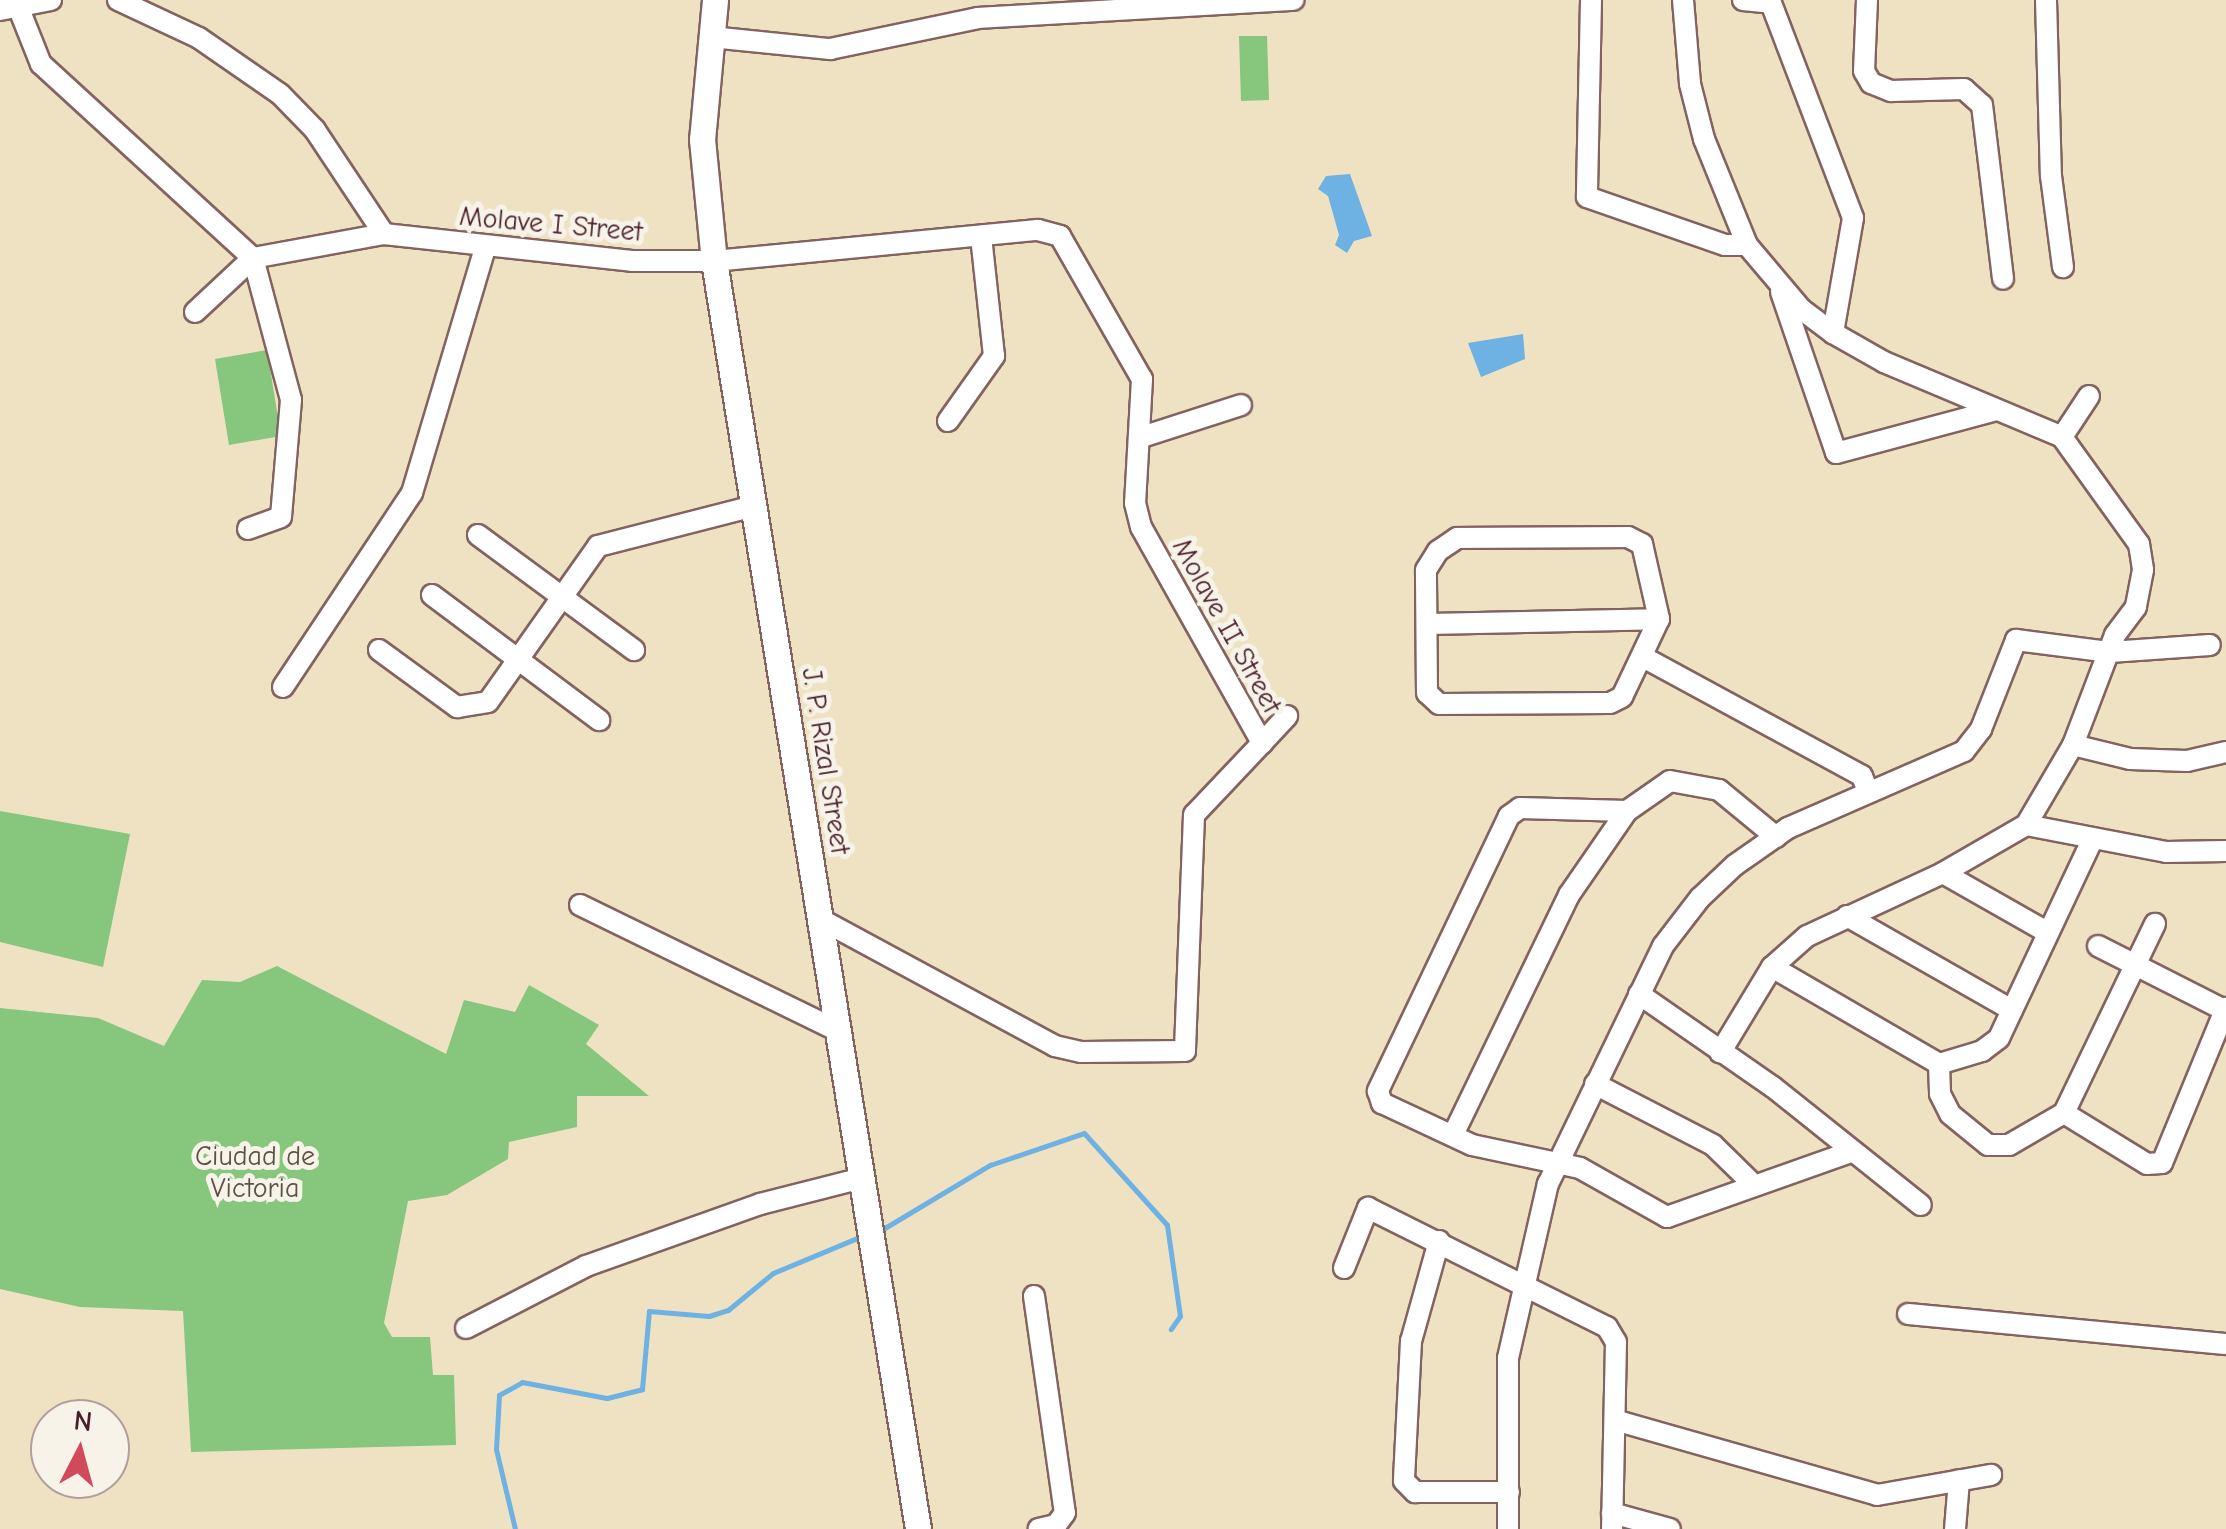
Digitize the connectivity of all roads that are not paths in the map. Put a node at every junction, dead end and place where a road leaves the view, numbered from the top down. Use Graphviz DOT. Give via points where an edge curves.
graph roads {
  1 [pos="51,0"];
  2 [pos="118,0"];
  3 [pos="715,0"];
  4 [pos="1293,0"];
  5 [pos="1592,0"];
  6 [pos="1683,0"];
  7 [pos="1743,0"];
  8 [pos="1866,0"];
  9 [pos="2046,0"];
  10 [pos="8,7"];
  11 [pos="711,37"];
  12 [pos="384,234"];
  13 [pos="981,236"];
  14 [pos="1747,245"];
  15 [pos="485,248"];
  16 [pos="253,258"];
  17 [pos="714,261"];
  18 [pos="2063,267"];
  19 [pos="2003,279"];
  20 [pos="1776,280"];
  21 [pos="196,312"];
  22 [pos="1833,333"];
  23 [pos="2089,396"];
  24 [pos="1241,406"];
  25 [pos="1994,410"];
  26 [pos="948,422"];
  27 [pos="1142,436"];
  28 [pos="2062,437"];
  29 [pos="754,506"];
  30 [pos="248,530"];
  31 [pos="478,535"];
  32 [pos="432,595"];
  33 [pos="568,597"];
  34 [pos="1659,619"];
  35 [pos="1427,624"];
  36 [pos="2210,646"];
  37 [pos="379,650"];
  38 [pos="634,650"];
  39 [pos="2110,652"];
  40 [pos="1643,656"];
  41 [pos="519,659"];
  42 [pos="283,687"];
  43 [pos="1286,716"];
  44 [pos="599,720"];
  45 [pos="1262,743"];
  46 [pos="2074,746"];
  47 [pos="2226,752"];
  48 [pos="1868,792"];
  49 [pos="1627,811"];
  50 [pos="2026,825"];
  51 [pos="1776,838"];
  52 [pos="2092,840"];
  53 [pos="2226,851"];
  54 [pos="1944,873"];
  55 [pos="580,905"];
  56 [pos="1847,916"];
  57 [pos="822,920"];
  58 [pos="2156,924"];
  59 [pos="2047,932"];
  60 [pos="2098,946"];
  61 [pos="2136,966"];
  62 [pos="1772,967"];
  63 [pos="1640,994"];
  64 [pos="2224,1009"];
  65 [pos="2012,1010"];
  66 [pos="840,1032"];
  67 [pos="1720,1053"];
  68 [pos="1940,1064"];
  69 [pos="1595,1084"];
  70 [pos="2064,1113"];
  71 [pos="1453,1135"];
  72 [pos="1853,1151"];
  73 [pos="1556,1163"];
  74 [pos="1754,1186"];
  75 [pos="864,1190"];
  76 [pos="1921,1205"];
  77 [pos="1439,1241"];
  78 [pos="1344,1268"];
  79 [pos="1526,1287"];
  80 [pos="1034,1296"];
  81 [pos="1908,1314"];
  82 [pos="466,1328"];
  83 [pos="2226,1344"];
  84 [pos="1618,1421"];
  85 [pos="1992,1475"];
  86 [pos="1960,1480"];
  87 [pos="1509,1492"];
  88 [pos="1612,1521"];
  89 [pos="918,1529"];
  90 [pos="1038,1529"];
  91 [pos="1508,1529"];
  92 [pos="1670,1529"];
  93 [pos="1955,1529"];
  1 -- 10 [label="street"];
  2 -- 12 [label="street" via="198,38 280,94 314,130"];
  3 -- 11 [label="main road, J. P. Rizal Street"];
  4 -- 11 [label="street" via="978,18 830,49"];
  5 -- 14 [label="street" via="1587,197 1725,245"];
  6 -- 14 [label="street" via="1690,84 1704,139"];
  7 -- 22 [label="street" via="1772,3 1853,218"];
  8 -- 19 [label="street" via="1864,71 1871,83 1891,91 1964,88 1982,105"];
  9 -- 18 [label="street" via="2052,176"];
  10 -- 16 [label="street" via="41,64"];
  11 -- 17 [label="main road, J. P. Rizal Street" via="702,139"];
  12 -- 15 [label="street, Molave I Street"];
  12 -- 16 [label="street, Molave I Street"];
  13 -- 17 [label="street, Molave II Street"];
  13 -- 26 [label="street" via="994,356"];
  13 -- 27 [label="street, Molave II Street" via="1038,230 1060,236 1134,358 1142,379"];
  14 -- 20 [label="street"];
  15 -- 17 [label="street, Molave I Street"];
  15 -- 42 [label="street" via="412,494"];
  16 -- 21 [label="street"];
  16 -- 30 [label="street" via="291,400 281,517"];
  17 -- 29 [label="main road, J. P. Rizal Street"];
  20 -- 22 [label="street"];
  20 -- 25 [label="street" via="1836,453"];
  22 -- 25 [label="street"];
  23 -- 28 [label="street"];
  24 -- 27 [label="street"];
  25 -- 28 [label="street"];
  27 -- 45 [label="street, Molave II Street" via="1135,503 1141,527"];
  28 -- 39 [label="street" via="2139,544 2136,607"];
  29 -- 33 [label="street" via="598,546"];
  29 -- 57 [label="main road, J. P. Rizal Street"];
  31 -- 33 [label="street"];
  32 -- 41 [label="street"];
  33 -- 38 [label="street"];
  33 -- 41 [label="street"];
  34 -- 35 [label="street"];
  34 -- 35 [label="street" via="1642,544 1628,536 1457,538 1426,570"];
  34 -- 40 [label="street"];
  35 -- 40 [label="street" via="1427,693 1439,704 1610,703 1622,697"];
  36 -- 39 [label="street"];
  37 -- 41 [label="street" via="457,707 488,702"];
  39 -- 46 [label="street"];
  39 -- 48 [label="street" via="2016,640 1981,729 1964,751"];
  40 -- 48 [label="street" via="1862,776"];
  41 -- 44 [label="street"];
  43 -- 45 [label="street"];
  45 -- 57 [label="street, Molave II Street" via="1194,815 1185,1050 1080,1052 1055,1046"];
  46 -- 47 [label="street" via="2130,759 2187,760"];
  46 -- 50 [label="street"];
  48 -- 51 [label="street"];
  49 -- 51 [label="street" via="1670,781 1720,790"];
  49 -- 71 [label="street" via="1568,896"];
  49 -- 71 [label="street" via="1520,808 1509,816 1378,1090 1382,1103"];
  50 -- 52 [label="street"];
  50 -- 54 [label="street"];
  51 -- 63 [label="street" via="1700,898 1663,946"];
  52 -- 53 [label="street" via="2166,852"];
  52 -- 59 [label="street"];
  54 -- 56 [label="street"];
  54 -- 59 [label="street"];
  55 -- 66 [label="street"];
  56 -- 62 [label="street" via="1806,936"];
  56 -- 65 [label="street"];
  57 -- 66 [label="main road, J. P. Rizal Street"];
  58 -- 61 [label="street"];
  59 -- 65 [label="street"];
  60 -- 61 [label="street"];
  61 -- 64 [label="street"];
  61 -- 70 [label="street"];
  62 -- 67 [label="street"];
  62 -- 68 [label="street"];
  63 -- 67 [label="street"];
  63 -- 69 [label="street"];
  64 -- 70 [label="street" via="2162,1164 2147,1164"];
  65 -- 68 [label="street" via="1998,1038 1982,1051"];
  66 -- 75 [label="main road, J. P. Rizal Street"];
  67 -- 72 [label="street"];
  68 -- 70 [label="street" via="1940,1094 1950,1114 1988,1145 2009,1145"];
  69 -- 73 [label="street"];
  69 -- 74 [label="street" via="1713,1145"];
  71 -- 73 [label="street"];
  72 -- 74 [label="street"];
  72 -- 76 [label="street"];
  73 -- 74 [label="street" via="1580,1168 1667,1217"];
  73 -- 79 [label="street"];
  75 -- 82 [label="street" via="760,1204 586,1266"];
  75 -- 89 [label="main road, J. P. Rizal Street"];
  77 -- 78 [label="street" via="1368,1208"];
  77 -- 79 [label="street"];
  77 -- 87 [label="street" via="1411,1340 1404,1480 1415,1492"];
  79 -- 84 [label="street" via="1607,1328 1616,1342"];
  79 -- 87 [label="street" via="1508,1358"];
  80 -- 90 [label="street" via="1065,1513 1056,1525"];
  81 -- 83 [label="street"];
  84 -- 86 [label="street" via="1848,1490 1877,1494"];
  84 -- 88 [label="street"];
  85 -- 86 [label="street"];
  86 -- 93 [label="street"];
  87 -- 91 [label="street"];
  88 -- 92 [label="street"];
}
